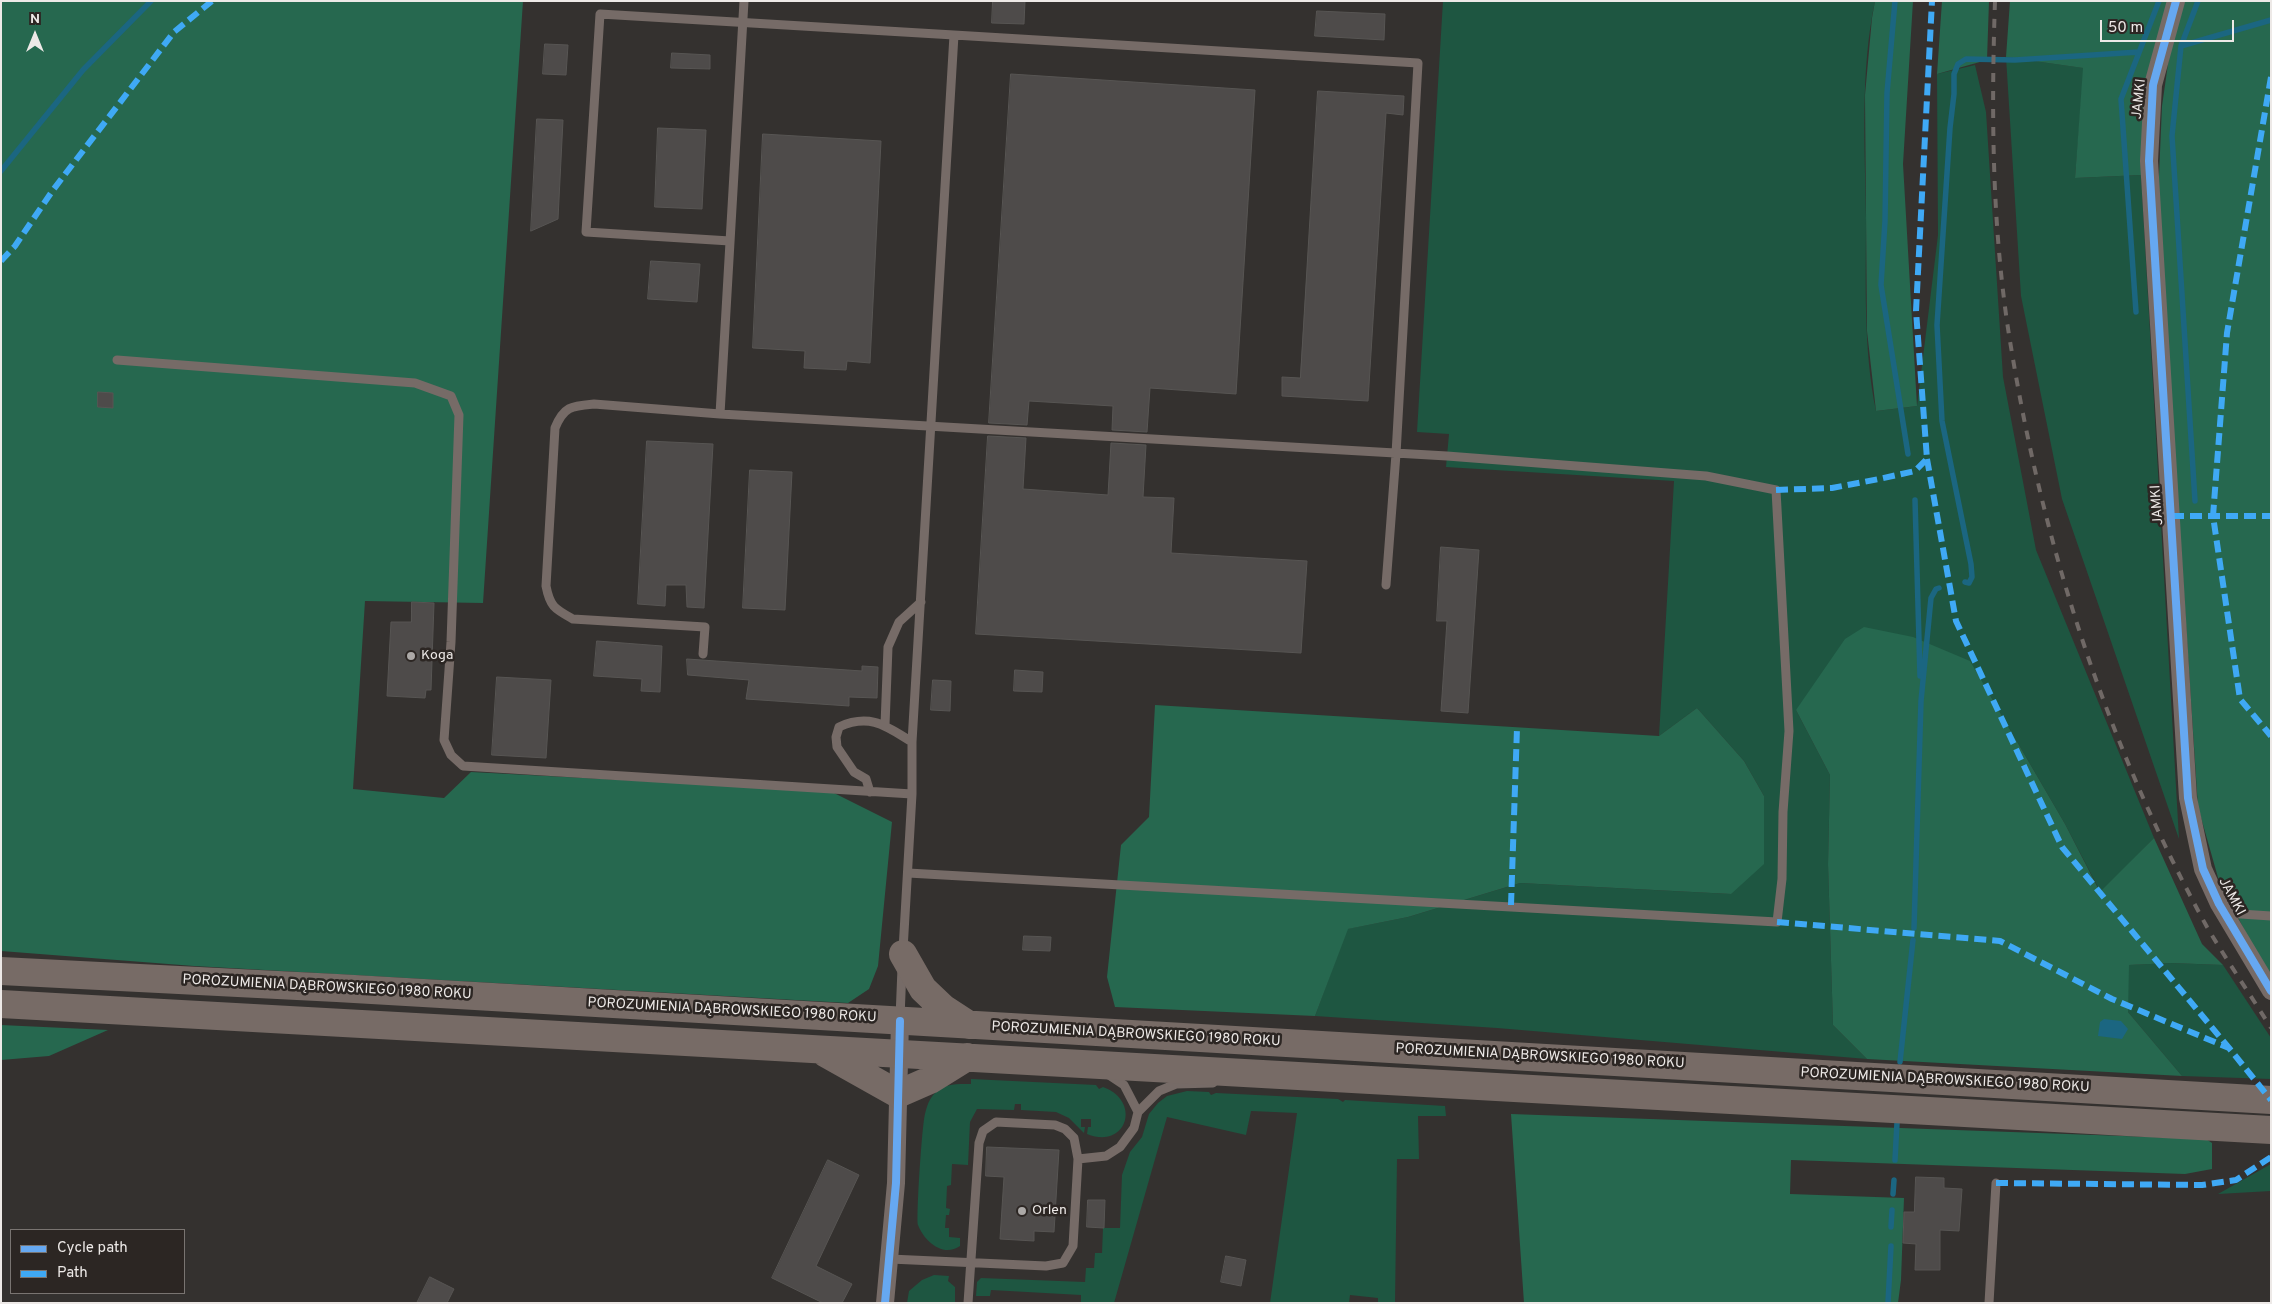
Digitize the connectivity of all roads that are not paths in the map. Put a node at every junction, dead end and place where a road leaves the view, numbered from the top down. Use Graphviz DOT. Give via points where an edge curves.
graph roads {
  1 [pos="744,1"];
  2 [pos="2176,1"];
  3 [pos="743,22"];
  4 [pos="954,35"];
  5 [pos="730,241"];
  6 [pos="117,360"];
  7 [pos="720,414"];
  8 [pos="931,425"];
  9 [pos="1396,454"];
  10 [pos="1386,585"];
  11 [pos="921,602"];
  12 [pos="703,654"];
  13 [pos="885,725"];
  14 [pos="912,742"];
  15 [pos="870,792"];
  16 [pos="912,794"];
  17 [pos="908,873"];
  18 [pos="2224,913"];
  19 [pos="2271,916"];
  20 [pos="903,954"];
  21 [pos="1,971"];
  22 [pos="2271,991"];
  23 [pos="1,1004"];
  24 [pos="900,1020"];
  25 [pos="969,1025"];
  26 [pos="817,1049"];
  27 [pos="899,1053"];
  28 [pos="967,1057"];
  29 [pos="1088,1064"];
  30 [pos="1262,1075"];
  31 [pos="898,1094"];
  32 [pos="1896,1094"];
  33 [pos="2271,1100"];
  34 [pos="1138,1112"];
  35 [pos="2271,1130"];
  36 [pos="1078,1158"];
  37 [pos="1996,1183"];
  38 [pos="890,1259"];
  39 [pos="971,1263"];
  40 [pos="886,1303"];
  41 [pos="968,1303"];
  42 [pos="1989,1303"];
  1 -- 3 [label="lane"];
  2 -- 18 [label="street, JAMKI" via="2153,85 2149,161 2188,798 2203,869"];
  3 -- 4 [label="lane"];
  3 -- 5 [label="lane"];
  3 -- 5 [label="lane" via="600,14 586,232"];
  4 -- 8 [label="lane"];
  4 -- 9 [label="lane" via="1418,62"];
  5 -- 7 [label="lane"];
  6 -- 15 [label="lane" via="416,383 452,396 459,416 444,740 451,755 464,766"];
  7 -- 8 [label="lane"];
  7 -- 12 [label="lane" via="574,405 561,414 555,428 546,586 549,602 573,618 705,627"];
  8 -- 9 [label="lane"];
  8 -- 11 [label="lane"];
  9 -- 10 [label="lane"];
  9 -- 17 [label="lane" via="1706,476 1776,490 1789,731 1777,922"];
  11 -- 13 [label="lane" via="899,622 888,647"];
  11 -- 14 [label="lane"];
  13 -- 14 [label="lane"];
  13 -- 15 [label="lane" via="854,720 839,727 836,737 837,747 854,772 866,779"];
  14 -- 16 [label="lane"];
  15 -- 16 [label="lane"];
  16 -- 17 [label="lane"];
  17 -- 20 [label="lane"];
  18 -- 19 [label="lane"];
  18 -- 22 [label="street, JAMKI"];
  20 -- 24 [label="lane"];
  20 -- 25 [label="main road" via="923,989 943,1008"];
  21 -- 24 [label="main road, POROZUMIENIA DĄBROWSKIEGO 1980 ROKU"];
  23 -- 26 [label="main road, POROZUMIENIA DĄBROWSKIEGO 1980 ROKU"];
  24 -- 25 [label="main road, POROZUMIENIA DĄBROWSKIEGO 1980 ROKU"];
  24 -- 27 [label="street"];
  25 -- 32 [label="main road, POROZUMIENIA DĄBROWSKIEGO 1980 ROKU"];
  26 -- 27 [label="main road, POROZUMIENIA DĄBROWSKIEGO 1980 ROKU"];
  26 -- 31 [label="main road"];
  27 -- 28 [label="main road, POROZUMIENIA DĄBROWSKIEGO 1980 ROKU"];
  27 -- 31 [label="street"];
  28 -- 29 [label="main road, POROZUMIENIA DĄBROWSKIEGO 1980 ROKU"];
  28 -- 31 [label="main road" via="930,1080"];
  29 -- 30 [label="main road, POROZUMIENIA DĄBROWSKIEGO 1980 ROKU"];
  29 -- 34 [label="lane" via="1124,1085"];
  30 -- 32 [label="main road, POROZUMIENIA DĄBROWSKIEGO 1980 ROKU"];
  30 -- 34 [label="lane" via="1206,1084 1176,1084 1159,1091"];
  31 -- 38 [label="street"];
  32 -- 33 [label="main road, POROZUMIENIA DĄBROWSKIEGO 1980 ROKU" via="2194,1095"];
  32 -- 35 [label="main road, POROZUMIENIA DĄBROWSKIEGO 1980 ROKU"];
  34 -- 36 [label="lane" via="1134,1128 1120,1147 1106,1156"];
  36 -- 39 [label="lane" via="1073,1246 1063,1263 1046,1266"];
  36 -- 39 [label="lane" via="1074,1138 1055,1125 996,1122 983,1131 979,1143"];
  37 -- 42 [label="lane"];
  38 -- 39 [label="lane"];
  38 -- 40 [label="street"];
  39 -- 41 [label="lane"];
}
